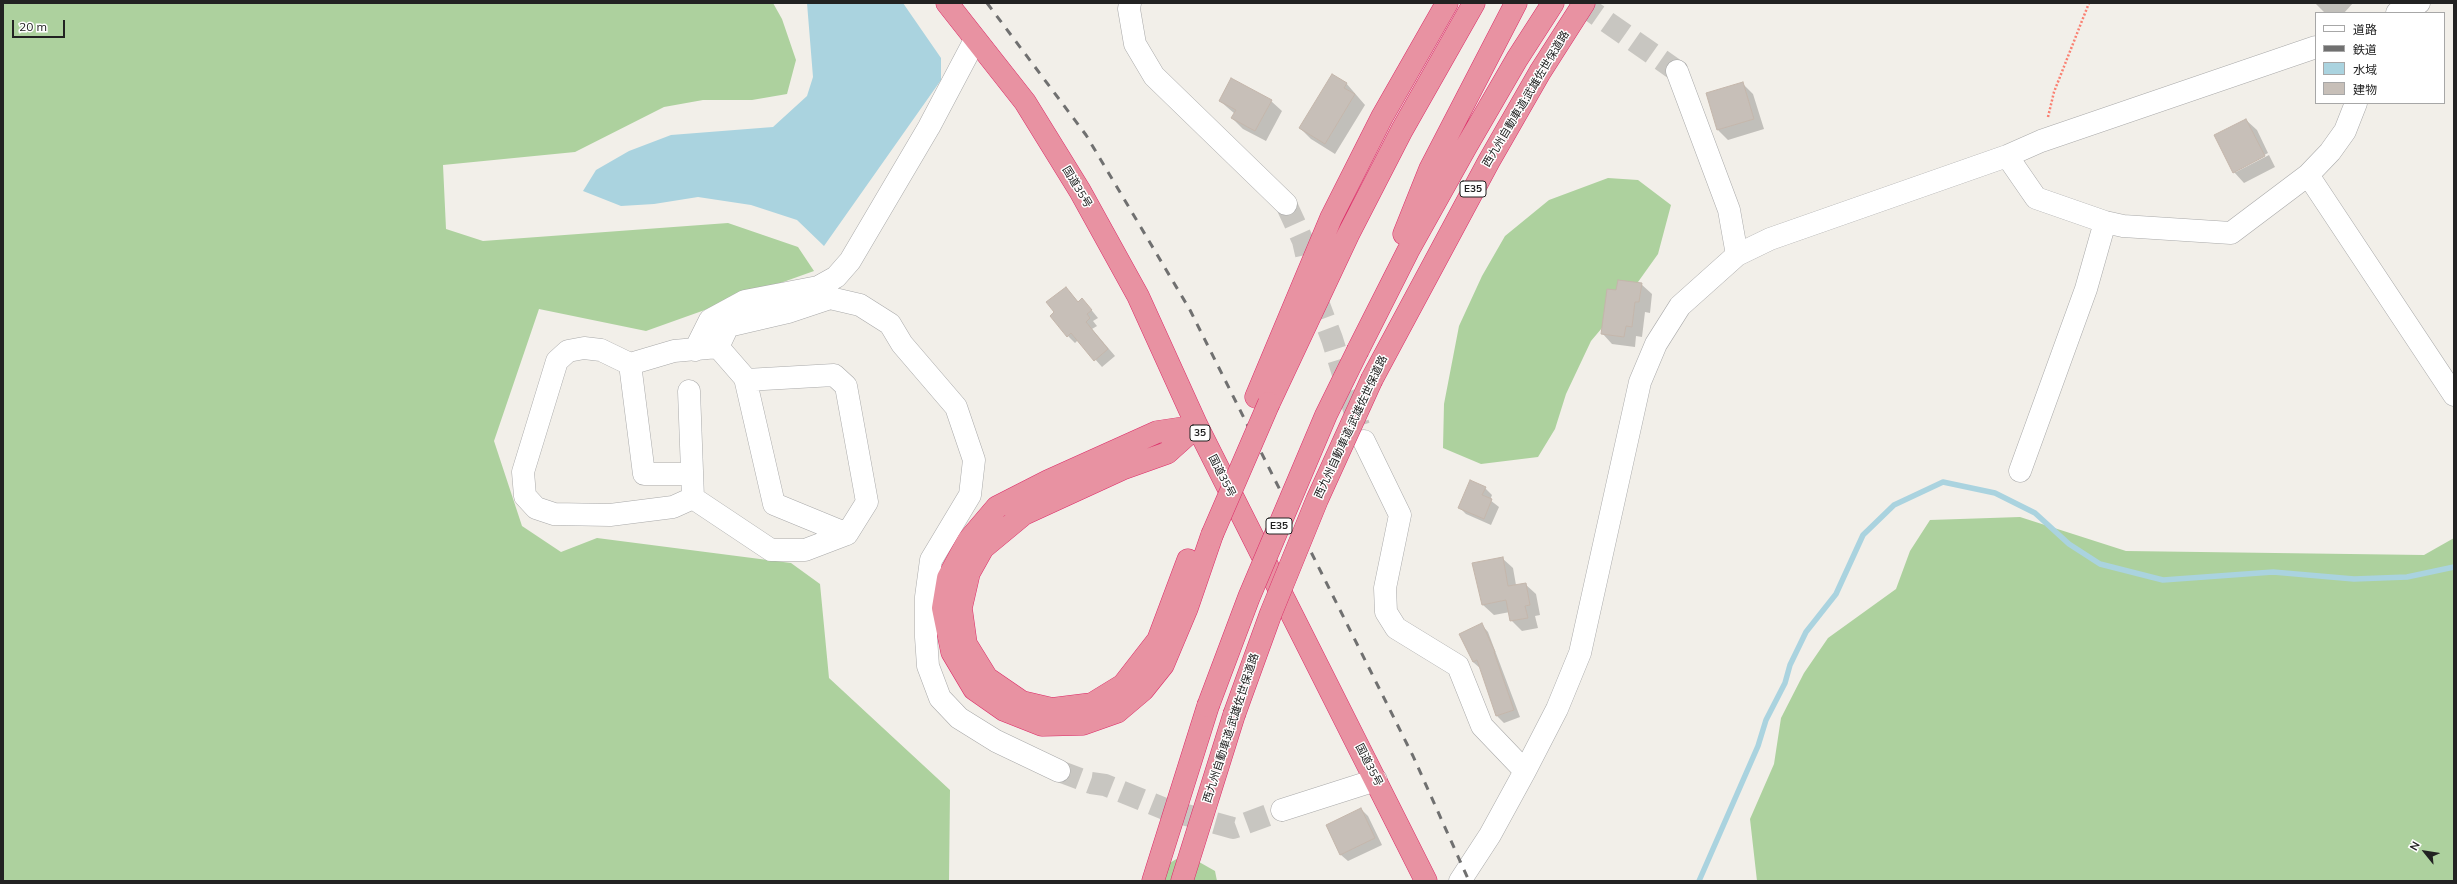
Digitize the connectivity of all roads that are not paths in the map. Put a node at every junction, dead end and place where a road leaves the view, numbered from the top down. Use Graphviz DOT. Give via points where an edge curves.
graph roads {
  1 [pos="947,3"];
  2 [pos="1130,3"];
  3 [pos="1447,3"];
  4 [pos="1474,3"];
  5 [pos="1516,3"];
  6 [pos="1553,3"];
  7 [pos="1584,3"];
  8 [pos="2419,3"];
  9 [pos="2399,12"];
  10 [pos="975,40"];
  11 [pos="2315,47"];
  12 [pos="1677,71"];
  13 [pos="2356,104"];
  14 [pos="2007,156"];
  15 [pos="2308,175"];
  16 [pos="1286,204"];
  17 [pos="2105,222"];
  18 [pos="1737,255"];
  19 [pos="718,347"];
  20 [pos="695,350"];
  21 [pos="1358,350"];
  22 [pos="630,364"];
  23 [pos="746,380"];
  24 [pos="689,391"];
  25 [pos="2454,395"];
  26 [pos="1262,400"];
  27 [pos="1197,426"];
  28 [pos="1364,441"];
  29 [pos="2020,471"];
  30 [pos="692,474"];
  31 [pos="693,498"];
  32 [pos="847,534"];
  33 [pos="1059,771"];
  34 [pos="1525,771"];
  35 [pos="1376,780"];
  36 [pos="1282,810"];
  37 [pos="1153,881"];
  38 [pos="1182,881"];
  39 [pos="1426,881"];
  40 [pos="1460,881"];
  1 -- 10 [label="highway, 国道35号 / 35"];
  2 -- 16 [label="street" via="1135,44 1154,76"];
  3 -- 26 [label="highway" via="1382,117 1331,218"];
  4 -- 26 [label="highway" via="1394,144"];
  5 -- 21 [label="highway" via="1430,169"];
  6 -- 21 [label="highway, E35" via="1466,147 1408,251"];
  7 -- 38 [label="highway, 西九州自動車道;武雄佐世保道路 / E35, bridge" via="1540,72 1489,161 1372,379 1317,500 1271,613 1234,715"];
  8 -- 9 [label="street"];
  10 -- 20 [label="street" via="929,127 846,266 836,277 818,287 745,301 710,320"];
  10 -- 27 [label="highway, 国道35号 / 35" via="1024,102 1080,191 1138,296"];
  11 -- 14 [label="street" via="2041,141"];
  12 -- 18 [label="street" via="1729,210"];
  13 -- 15 [label="street" via="2345,130 2330,152"];
  14 -- 17 [label="street" via="2036,198"];
  14 -- 18 [label="street" via="1770,239"];
  15 -- 17 [label="street" via="2231,233 2123,226"];
  15 -- 25 [label="street"];
  17 -- 29 [label="street" via="2086,289"];
  18 -- 34 [label="street" via="1680,306 1656,344 1640,382 1580,653 1557,709"];
  19 -- 20 [label="street"];
  19 -- 23 [label="street"];
  19 -- 33 [label="street" via="728,326 788,312 830,298 860,305 890,324 902,344 956,407 974,460 970,495 931,560 926,597 926,638 928,666 940,698 959,718 978,730"];
  20 -- 22 [label="street" via="674,351"];
  21 -- 37 [label="highway, E35, bridge" via="1326,415 1249,597 1208,706"];
  22 -- 30 [label="street" via="644,474"];
  22 -- 31 [label="street" via="601,350 584,348 568,351 557,361 523,472 526,496 536,508 554,514 618,514 672,507"];
  23 -- 32 [label="street" via="774,504"];
  23 -- 32 [label="street" via="834,375 846,386 867,502"];
  24 -- 30 [label="street"];
  26 -- 27 [label="highway, bridge" via="1206,531 1187,608 1163,664 1143,690 1117,712 1083,724 1042,725 1004,710 974,689 952,652 943,608 948,578 968,540 997,507 1048,481 1157,432"];
  27 -- 35 [label="highway, 国道35号 / 35"];
  28 -- 34 [label="street" via="1400,515 1385,588 1386,612 1396,628 1458,666 1482,726"];
  30 -- 31 [label="street"];
  31 -- 32 [label="street" via="772,550 805,550"];
  34 -- 40 [label="street"];
  35 -- 36 [label="street"];
  35 -- 39 [label="highway, 国道35号 / 35"];
}
